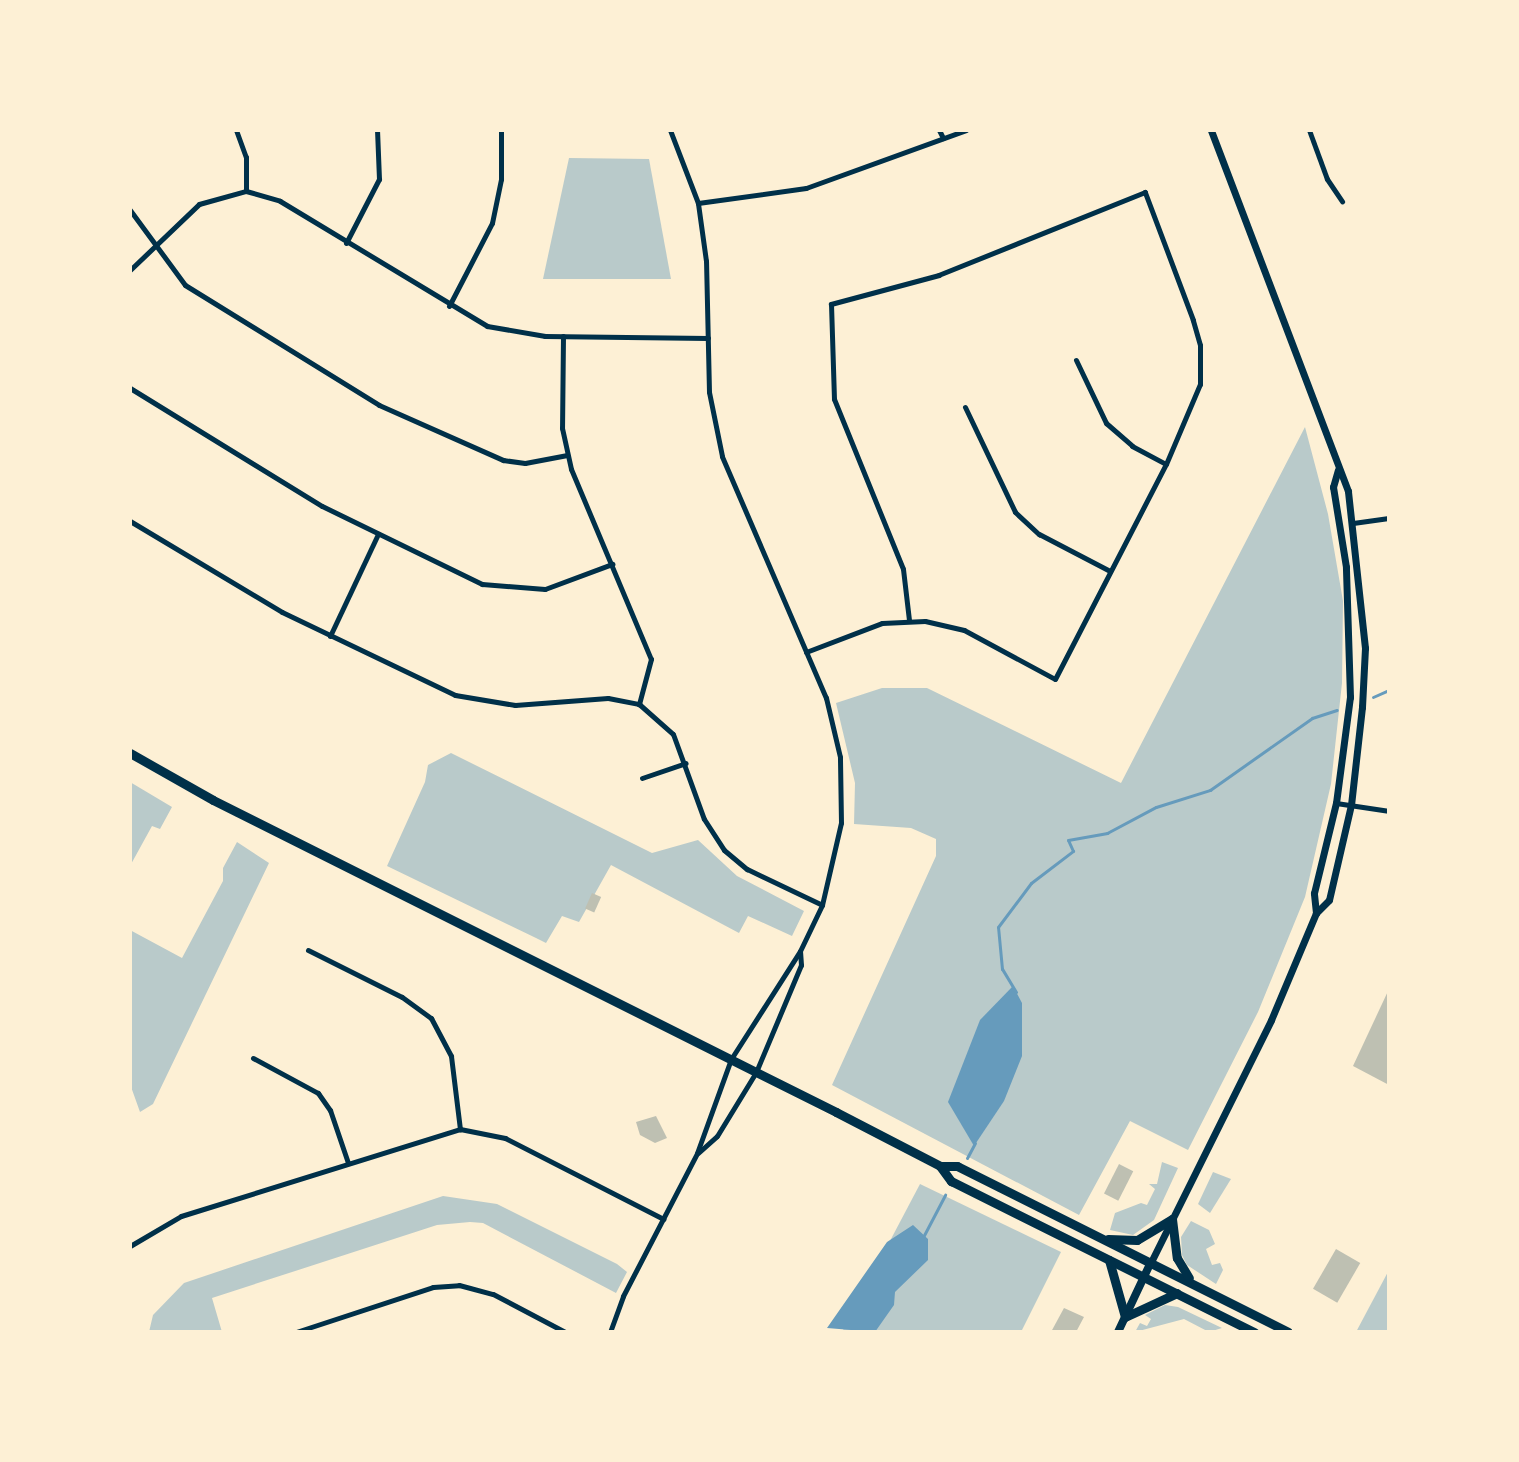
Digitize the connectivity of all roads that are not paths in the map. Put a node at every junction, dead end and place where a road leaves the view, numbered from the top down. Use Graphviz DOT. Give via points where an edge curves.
graph roads {
  1 [pos="236,130"];
  2 [pos="377,130"];
  3 [pos="501,130"];
  4 [pos="670,130"];
  5 [pos="939,130"];
  6 [pos="966,130"];
  7 [pos="1211,130"];
  8 [pos="1309,130"];
  9 [pos="943,138"];
  10 [pos="246,191"];
  11 [pos="1342,201"];
  12 [pos="698,203"];
  13 [pos="130,210"];
  14 [pos="346,243"];
  15 [pos="152,246"];
  16 [pos="130,270"];
  17 [pos="449,306"];
  18 [pos="563,336"];
  19 [pos="708,338"];
  20 [pos="1076,360"];
  21 [pos="130,388"];
  22 [pos="965,407"];
  23 [pos="567,455"];
  24 [pos="1166,464"];
  25 [pos="1338,470"];
  26 [pos="1389,518"];
  27 [pos="130,521"];
  28 [pos="1353,523"];
  29 [pos="378,534"];
  30 [pos="612,564"];
  31 [pos="1110,571"];
  32 [pos="909,620"];
  33 [pos="330,636"];
  34 [pos="806,652"];
  35 [pos="639,704"];
  36 [pos="130,753"];
  37 [pos="686,763"];
  38 [pos="642,778"];
  39 [pos="1336,803"];
  40 [pos="1351,805"];
  41 [pos="1389,811"];
  42 [pos="822,905"];
  43 [pos="1316,913"];
  44 [pos="308,950"];
  45 [pos="800,951"];
  46 [pos="253,1058"];
  47 [pos="731,1059"];
  48 [pos="756,1072"];
  49 [pos="460,1129"];
  50 [pos="697,1153"];
  51 [pos="348,1163"];
  52 [pos="940,1166"];
  53 [pos="663,1219"];
  54 [pos="1172,1219"];
  55 [pos="1101,1239"];
  56 [pos="130,1246"];
  57 [pos="1109,1260"];
  58 [pos="1151,1262"];
  59 [pos="1145,1276"];
  60 [pos="1191,1281"];
  61 [pos="1177,1293"];
  62 [pos="1125,1317"];
  63 [pos="296,1332"];
  64 [pos="565,1332"];
  65 [pos="610,1332"];
  66 [pos="1118,1332"];
  67 [pos="1254,1332"];
  68 [pos="1288,1332"];
  1 -- 10 [label="street" via="246,157"];
  2 -- 14 [label="street" via="379,179"];
  3 -- 17 [label="street" via="501,179 492,223"];
  4 -- 12 [label="street"];
  5 -- 9 [label="street"];
  6 -- 9 [label="street"];
  7 -- 25 [label="street"];
  8 -- 11 [label="street"];
  9 -- 12 [label="street" via="806,188"];
  10 -- 14 [label="street" via="280,201"];
  10 -- 15 [label="street" via="199,204"];
  12 -- 19 [label="street"];
  13 -- 15 [label="street"];
  14 -- 17 [label="street"];
  15 -- 16 [label="street"];
  15 -- 23 [label="street" via="185,285 379,405 503,460 525,463"];
  17 -- 18 [label="street" via="487,326"];
  18 -- 19 [label="street"];
  18 -- 23 [label="street" via="561,408"];
  19 -- 34 [label="street" via="709,392 722,456"];
  20 -- 24 [label="street" via="1106,423 1132,446"];
  21 -- 29 [label="street" via="322,506"];
  22 -- 31 [label="street" via="1015,512 1039,534"];
  23 -- 30 [label="street"];
  24 -- 31 [label="street"];
  24 -- 32 [label="street" via="1200,384 1200,345 1145,192 939,275 831,304 834,399 903,569"];
  25 -- 28 [label="street"];
  25 -- 39 [label="street" via="1333,487 1342,525 1351,641 1350,697"];
  26 -- 28 [label="street"];
  27 -- 33 [label="street"];
  28 -- 40 [label="street" via="1365,648"];
  29 -- 30 [label="street" via="463,577 505,589 553,587"];
  29 -- 33 [label="street"];
  30 -- 35 [label="street" via="651,659"];
  31 -- 32 [label="street" via="1055,679 964,630"];
  32 -- 34 [label="street" via="867,626"];
  33 -- 35 [label="street" via="471,700 537,706 608,698"];
  34 -- 42 [label="street" via="826,698 840,757 841,823"];
  35 -- 37 [label="street" via="668,727"];
  36 -- 47 [label="main road" via="213,800"];
  37 -- 38 [label="street"];
  37 -- 42 [label="street" via="704,819 724,850 747,869"];
  39 -- 40 [label="street"];
  39 -- 43 [label="street" via="1314,893"];
  40 -- 41 [label="street"];
  40 -- 43 [label="street" via="1329,900"];
  42 -- 45 [label="street"];
  43 -- 54 [label="street" via="1276,1009"];
  44 -- 49 [label="street" via="402,997 431,1018 451,1056"];
  45 -- 47 [label="street"];
  45 -- 48 [label="street" via="801,965"];
  46 -- 51 [label="street" via="318,1093 330,1110"];
  47 -- 48 [label="main road"];
  47 -- 50 [label="street"];
  48 -- 50 [label="street" via="717,1136"];
  48 -- 52 [label="main road"];
  49 -- 51 [label="street"];
  49 -- 53 [label="street" via="505,1138"];
  50 -- 53 [label="street"];
  51 -- 56 [label="street" via="181,1216"];
  52 -- 55 [label="main road" via="957,1166"];
  52 -- 57 [label="main road" via="951,1181"];
  53 -- 65 [label="street"];
  54 -- 55 [label="main road" via="1137,1240"];
  54 -- 58 [label="street"];
  54 -- 60 [label="main road" via="1177,1258"];
  55 -- 58 [label="main road"];
  57 -- 59 [label="main road"];
  57 -- 62 [label="main road"];
  58 -- 59 [label="main road"];
  58 -- 60 [label="main road"];
  59 -- 61 [label="main road"];
  59 -- 62 [label="main road"];
  60 -- 68 [label="main road"];
  61 -- 62 [label="main road"];
  61 -- 67 [label="main road"];
  62 -- 66 [label="main road"];
  63 -- 64 [label="street" via="433,1287 459,1285 493,1294"];
}
